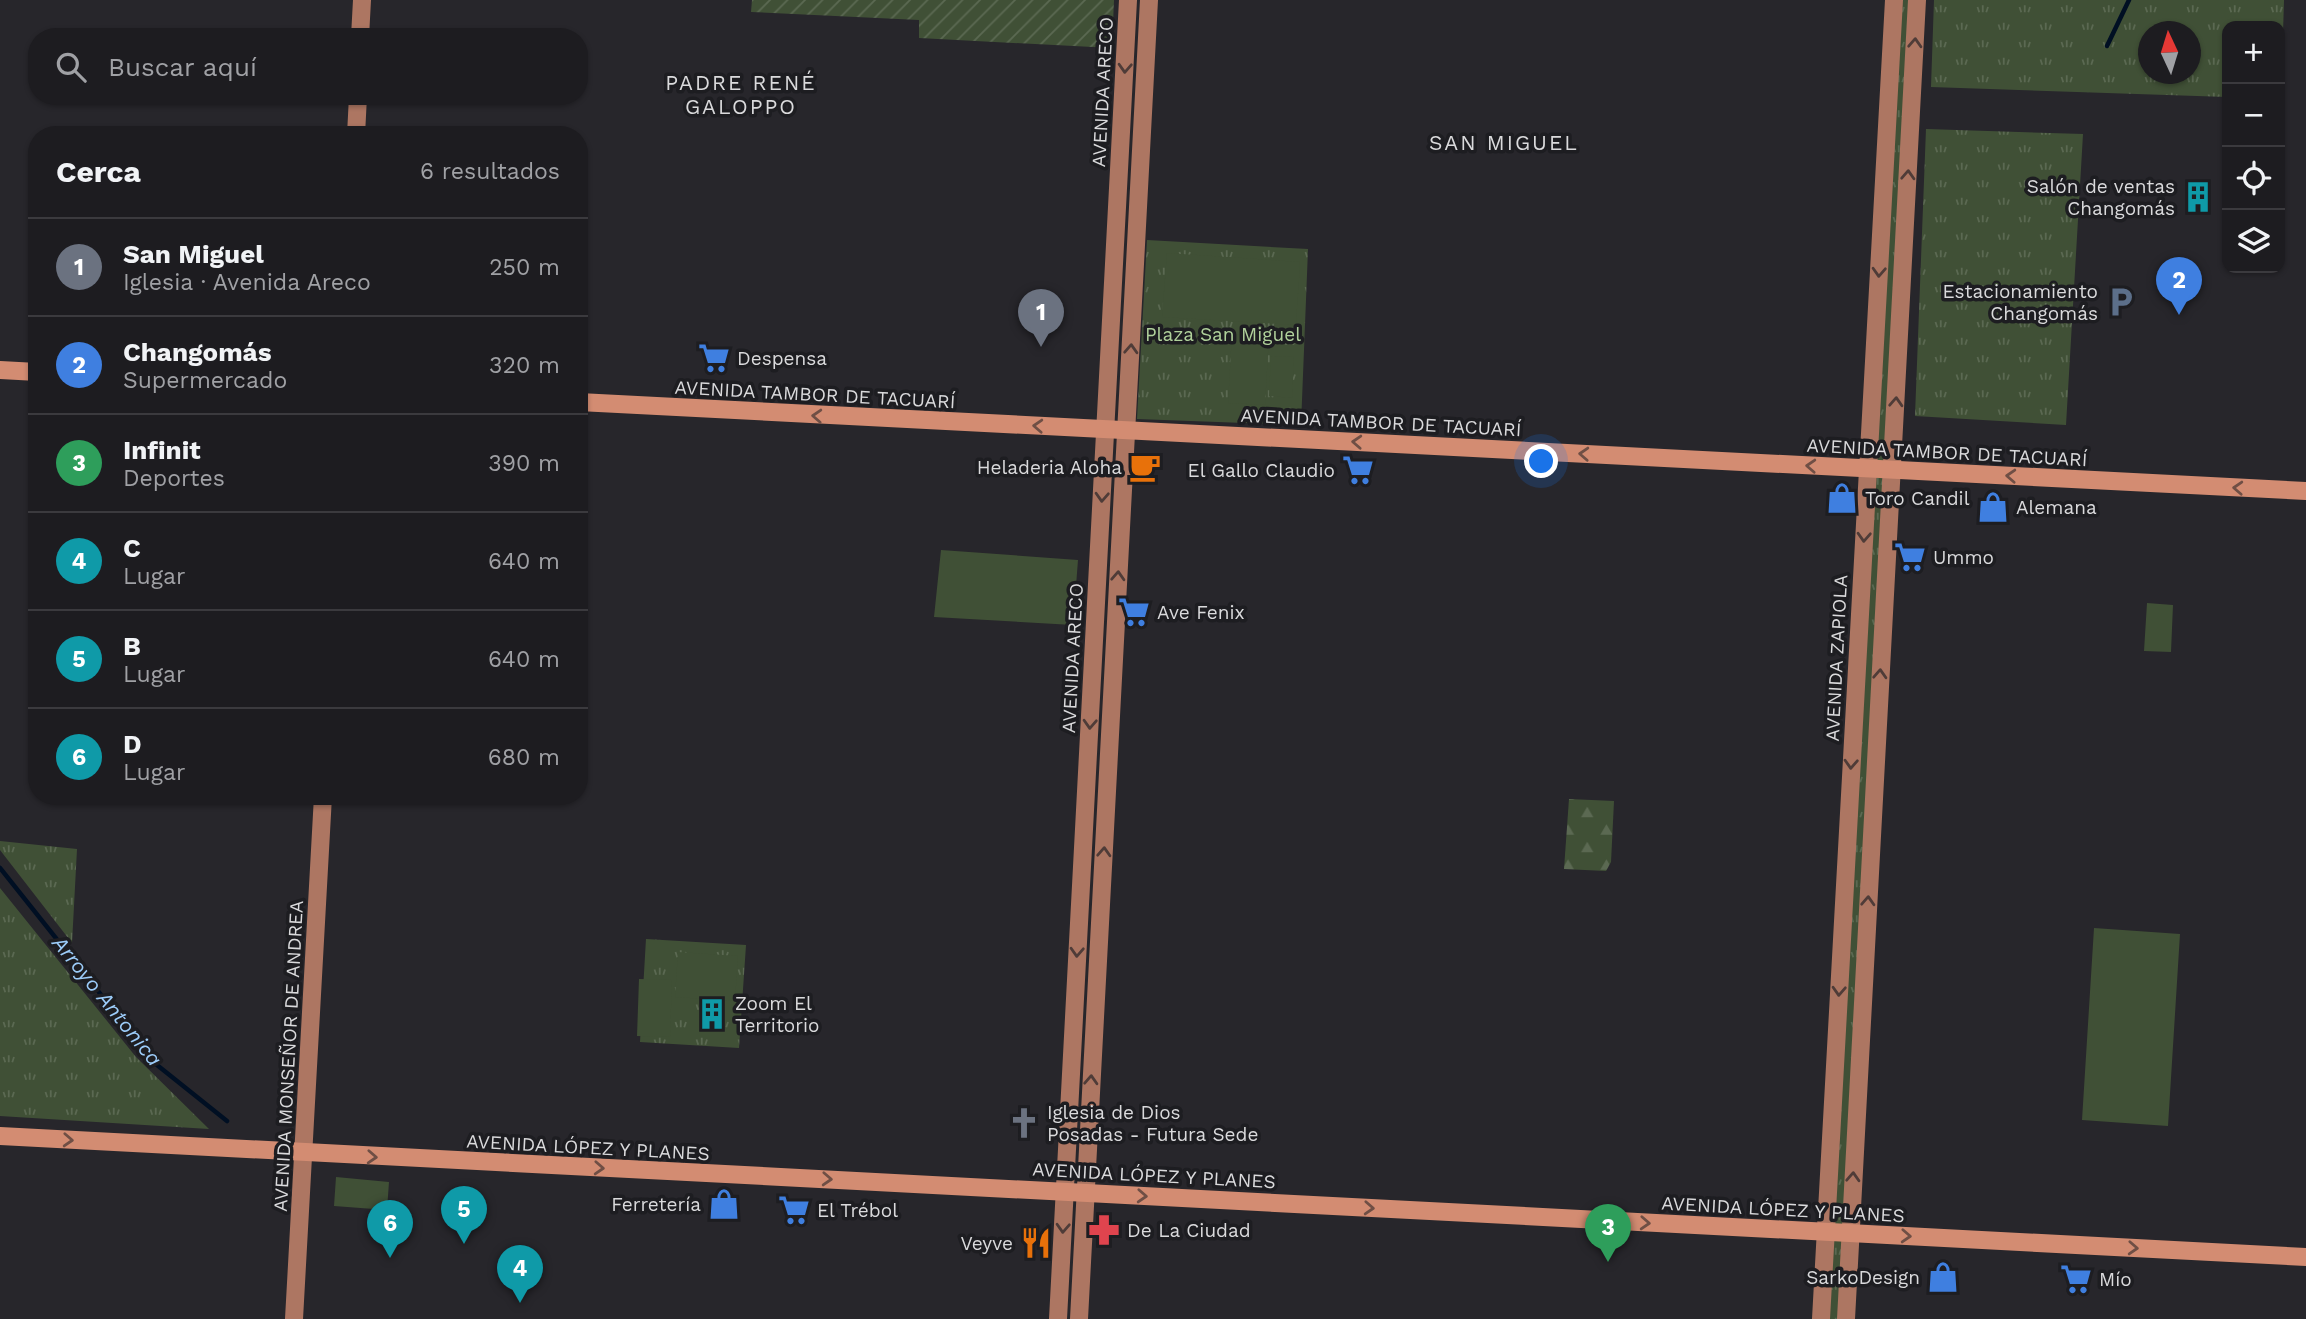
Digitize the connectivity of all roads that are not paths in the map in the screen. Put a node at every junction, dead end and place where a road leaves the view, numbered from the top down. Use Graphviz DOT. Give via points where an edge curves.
graph roads {
  1 [pos="362,0"];
  2 [pos="1128,0"];
  3 [pos="1149,0"];
  4 [pos="1894,0"];
  5 [pos="1917,0"];
  6 [pos="360,28"];
  7 [pos="358,105"];
  8 [pos="356,126"];
  9 [pos="0,370"];
  10 [pos="28,372"];
  11 [pos="588,402"];
  12 [pos="1106,429"];
  13 [pos="1126,430"];
  14 [pos="1868,468"];
  15 [pos="1892,470"];
  16 [pos="2306,491"];
  17 [pos="323,805"];
  18 [pos="0,1136"];
  19 [pos="304,1153"];
  20 [pos="1065,1191"];
  21 [pos="1085,1193"];
  22 [pos="1826,1232"];
  23 [pos="1850,1233"];
  24 [pos="2306,1257"];
  25 [pos="294,1319"];
  26 [pos="1058,1319"];
  27 [pos="1079,1319"];
  28 [pos="1821,1319"];
  29 [pos="1846,1319"];
  1 -- 6 [label="main road"];
  2 -- 12 [label="main road, AVENIDA ARECO, one-way"];
  13 -- 3 [label="main road, one-way"];
  4 -- 14 [label="main road, AVENIDA ZAPIOLA, one-way"];
  15 -- 5 [label="main road, one-way"];
  7 -- 8 [label="main road"];
  9 -- 10 [label="main road"];
  12 -- 11 [label="main road, AVENIDA TAMBOR DE TACUARÍ, one-way"];
  12 -- 13 [label="main road, AVENIDA TAMBOR DE TACUARÍ"];
  12 -- 20 [label="main road, AVENIDA ARECO, one-way"];
  14 -- 13 [label="main road, AVENIDA TAMBOR DE TACUARÍ, one-way"];
  21 -- 13 [label="main road, one-way"];
  14 -- 15 [label="main road, AVENIDA TAMBOR DE TACUARÍ"];
  14 -- 22 [label="main road, AVENIDA ZAPIOLA, one-way"];
  16 -- 15 [label="main road, AVENIDA TAMBOR DE TACUARÍ, one-way"];
  23 -- 15 [label="main road, one-way"];
  17 -- 19 [label="main road, AVENIDA MONSEÑOR DE ANDREA"];
  18 -- 19 [label="main road, AVENIDA LÓPEZ Y PLANES, one-way"];
  19 -- 20 [label="main road, AVENIDA LÓPEZ Y PLANES, one-way"];
  19 -- 25 [label="main road, AVENIDA MONSEÑOR DE ANDREA"];
  20 -- 21 [label="main road, AVENIDA LÓPEZ Y PLANES"];
  20 -- 26 [label="main road, AVENIDA ARECO, one-way"];
  21 -- 22 [label="main road, AVENIDA LÓPEZ Y PLANES, one-way"];
  21 -- 27 [label="main road"];
  22 -- 23 [label="main road, AVENIDA LÓPEZ Y PLANES"];
  22 -- 28 [label="main road, AVENIDA ZAPIOLA"];
  23 -- 24 [label="main road, AVENIDA LÓPEZ Y PLANES, one-way"];
  23 -- 29 [label="main road"];
}
